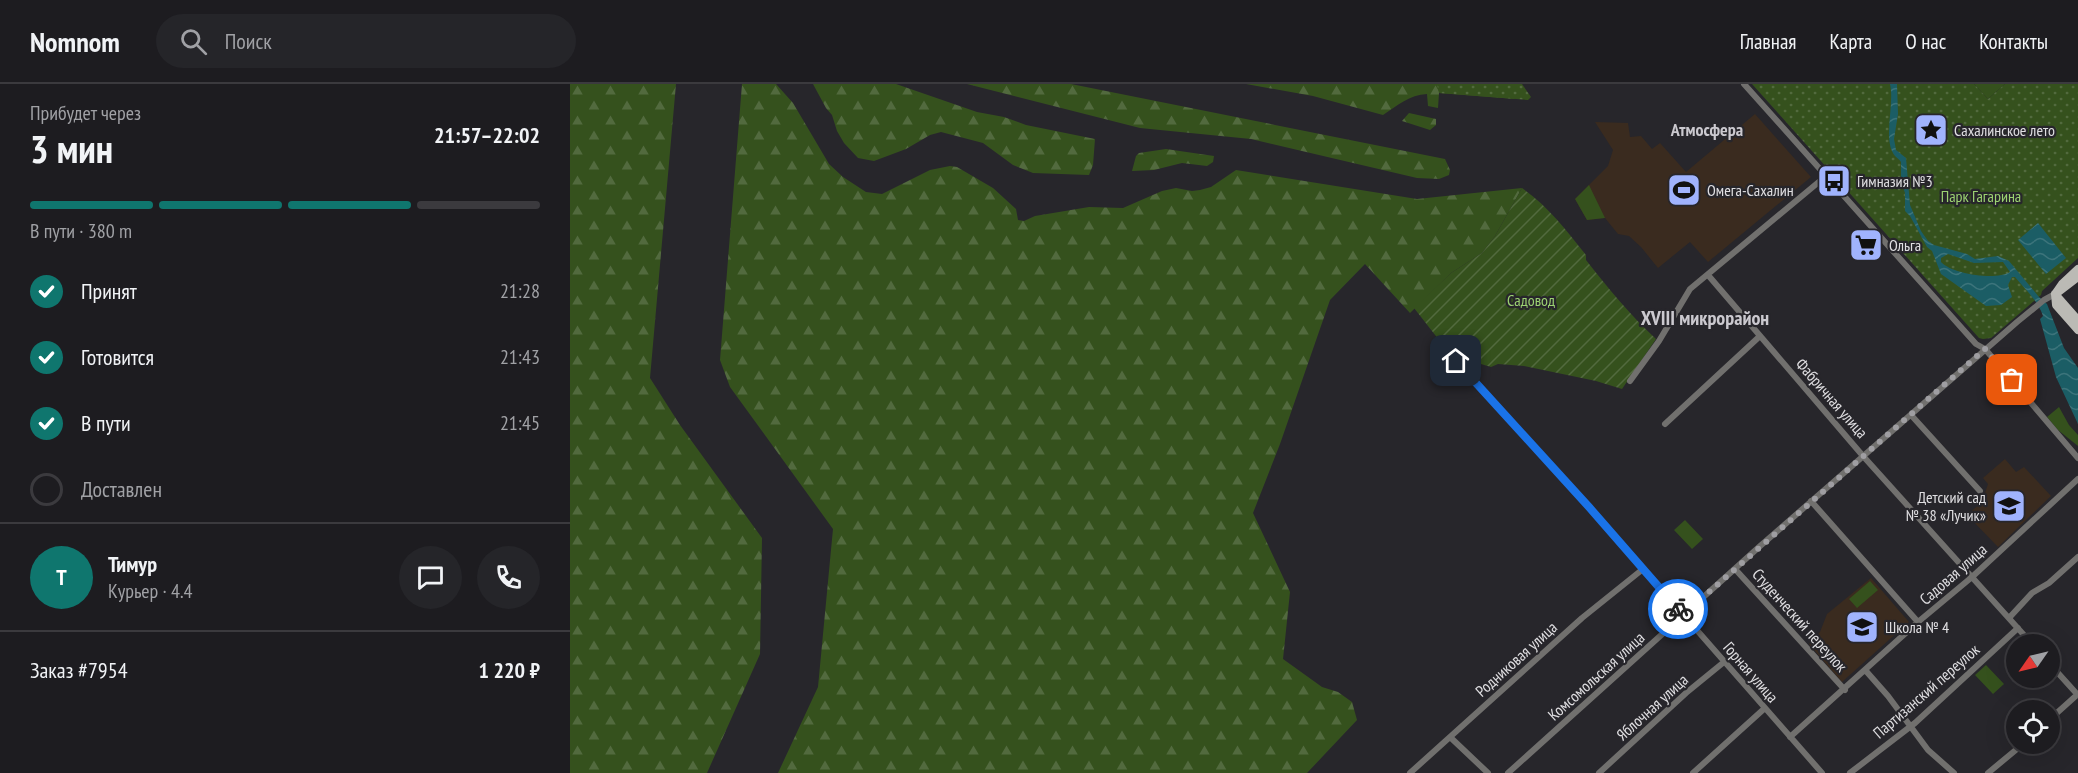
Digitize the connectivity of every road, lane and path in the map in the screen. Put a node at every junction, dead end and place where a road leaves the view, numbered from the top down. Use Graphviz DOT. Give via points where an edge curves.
graph roads {
  1 [pos="1744,84"];
  2 [pos="1826,176"];
  3 [pos="2078,269"];
  4 [pos="1708,275"];
  5 [pos="2078,277"];
  6 [pos="2055,294"];
  7 [pos="2078,320"];
  8 [pos="2078,330"];
  9 [pos="1760,336"];
  10 [pos="1443,347"];
  11 [pos="1985,349"];
  12 [pos="1630,381"];
  13 [pos="1911,415"];
  14 [pos="1665,424"];
  15 [pos="1863,456"];
  16 [pos="2078,458"];
  17 [pos="2078,479"];
  18 [pos="1980,491"];
  19 [pos="1811,501"];
  20 [pos="2078,557"];
  21 [pos="1643,569"];
  22 [pos="1735,569"];
  23 [pos="1972,577"];
  24 [pos="1683,615"];
  25 [pos="2009,618"];
  26 [pos="1918,622"];
  27 [pos="2018,628"];
  28 [pos="2023,634"];
  29 [pos="1724,662"];
  30 [pos="1866,671"];
  31 [pos="2060,675"];
  32 [pos="1845,690"];
  33 [pos="2078,694"];
  34 [pos="1765,708"];
  35 [pos="2060,710"];
  36 [pos="1911,726"];
  37 [pos="1450,737"];
  38 [pos="1790,737"];
  39 [pos="2011,754"];
  40 [pos="1410,773"];
  41 [pos="1488,773"];
  42 [pos="1508,773"];
  43 [pos="1599,773"];
  44 [pos="1693,773"];
  45 [pos="1822,773"];
  46 [pos="1850,773"];
  47 [pos="1954,773"];
  48 [pos="1988,773"];
  1 -- 2 [label="street"];
  2 -- 4 [label="street"];
  2 -- 11 [label="street" via="1976,344"];
  3 -- 6 [label="main road, Комсомольская улица"];
  4 -- 9 [label="street, Фабричная улица"];
  4 -- 12 [label="street" via="1685,295"];
  5 -- 6 [label="main road, Комсомольская улица"];
  6 -- 7 [label="main road"];
  6 -- 8 [label="main road" via="2056,304"];
  6 -- 11 [label="street, Комсомольская улица"];
  9 -- 14 [label="street"];
  9 -- 15 [label="street, Фабричная улица"];
  10 -- 21 [label="street, Горная улица"];
  11 -- 13 [label="street, Комсомольская улица"];
  11 -- 16 [label="street"];
  13 -- 15 [label="street, Комсомольская улица"];
  13 -- 18 [label="street"];
  15 -- 19 [label="street, Комсомольская улица"];
  15 -- 23 [label="street, Фабричная улица"];
  17 -- 23 [label="street, Садовая улица"];
  19 -- 22 [label="street, Комсомольская улица"];
  19 -- 26 [label="street"];
  20 -- 25 [label="street" via="2032,593"];
  21 -- 24 [label="street, Горная улица"];
  21 -- 37 [label="street, Родниковая улица" via="1582,618"];
  22 -- 24 [label="street, Комсомольская улица"];
  22 -- 32 [label="street, Студенческий переулок"];
  23 -- 25 [label="street, Фабричная улица"];
  23 -- 26 [label="street, Садовая улица"];
  24 -- 29 [label="street, Горная улица"];
  24 -- 42 [label="street, Комсомольская улица"];
  25 -- 27 [label="street, Фабричная улица"];
  26 -- 30 [label="street, Садовая улица"];
  27 -- 28 [label="street, Фабричная улица"];
  27 -- 36 [label="street, Партизанский переулок"];
  29 -- 34 [label="street, Горная улица"];
  29 -- 43 [label="street, Яблочная улица"];
  30 -- 32 [label="street, Садовая улица"];
  30 -- 36 [label="street"];
  31 -- 33 [label="street"];
  32 -- 38 [label="street, Садовая улица"];
  33 -- 35 [label="street"];
  34 -- 38 [label="street, Горная улица"];
  34 -- 44 [label="street"];
  36 -- 46 [label="street, Партизанский переулок"];
  36 -- 47 [label="street" via="1928,750"];
  37 -- 40 [label="street, Родниковая улица"];
  37 -- 41 [label="street"];
  38 -- 45 [label="street, Горная улица"];
  39 -- 48 [label="street"];
}
